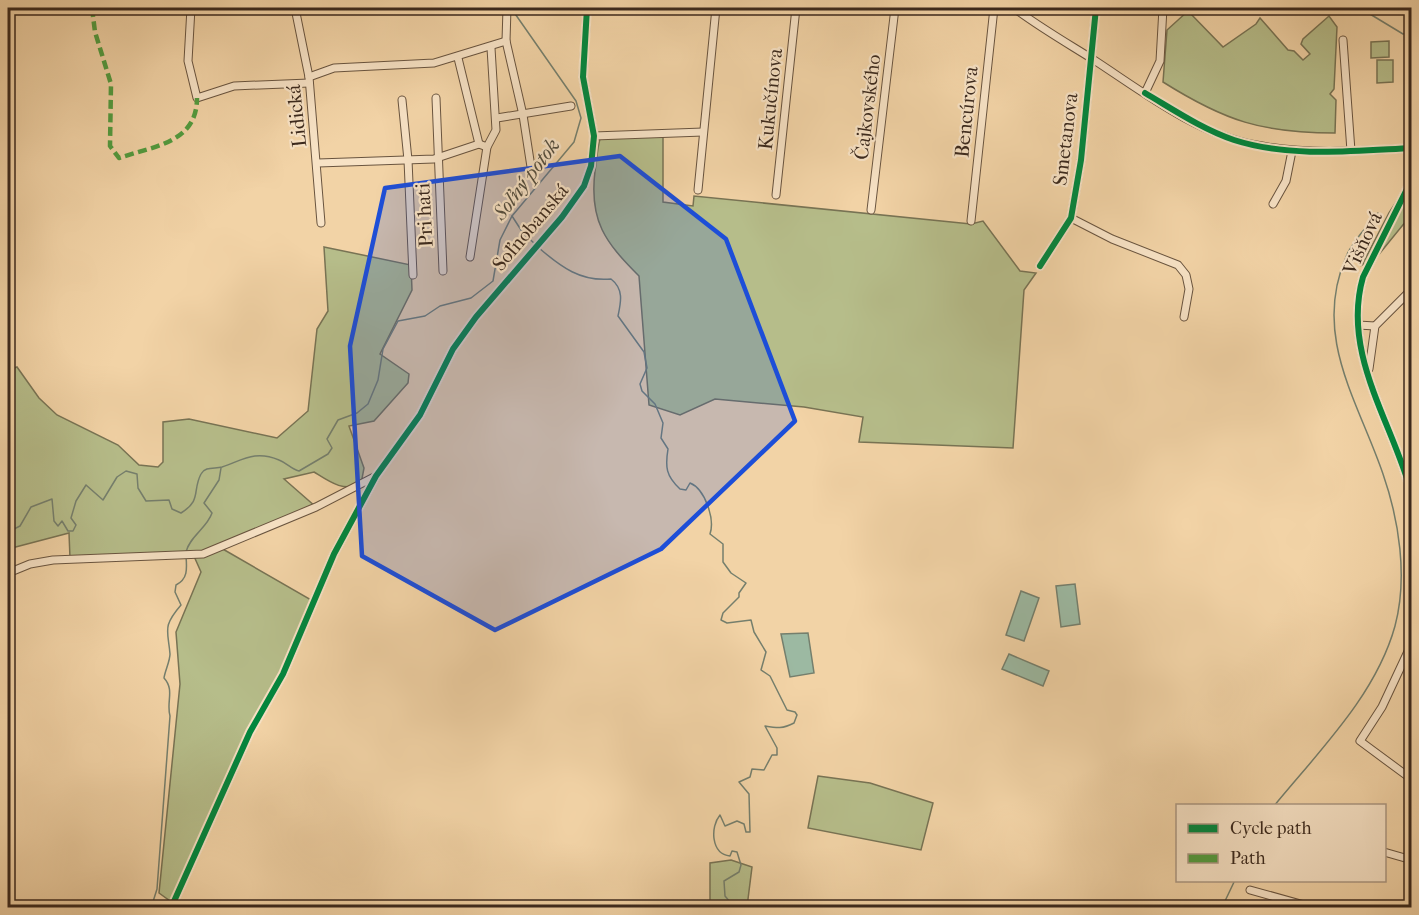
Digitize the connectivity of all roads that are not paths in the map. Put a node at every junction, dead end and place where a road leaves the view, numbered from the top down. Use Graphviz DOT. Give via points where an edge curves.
graph roads {
  1 [pos="191,8"];
  2 [pos="295,8"];
  3 [pos="587,8"];
  4 [pos="716,8"];
  5 [pos="796,8"];
  6 [pos="895,8"];
  7 [pos="994,8"];
  8 [pos="1014,8"];
  9 [pos="1096,8"];
  10 [pos="1163,8"];
  11 [pos="507,10"];
  12 [pos="1343,40"];
  13 [pos="506,42"];
  14 [pos="491,48"];
  15 [pos="458,58"];
  16 [pos="1090,58"];
  17 [pos="309,80"];
  18 [pos="1145,93"];
  19 [pos="436,98"];
  20 [pos="402,99"];
  21 [pos="571,106"];
  22 [pos="523,115"];
  23 [pos="497,118"];
  24 [pos="704,132"];
  25 [pos="594,136"];
  26 [pos="483,146"];
  27 [pos="1412,148"];
  28 [pos="1351,150"];
  29 [pos="1292,151"];
  30 [pos="438,157"];
  31 [pos="408,160"];
  32 [pos="318,163"];
  33 [pos="531,166"];
  34 [pos="1412,179"];
  35 [pos="698,190"];
  36 [pos="776,195"];
  37 [pos="1273,204"];
  38 [pos="871,210"];
  39 [pos="1071,218"];
  40 [pos="971,221"];
  41 [pos="321,223"];
  42 [pos="470,257"];
  43 [pos="1040,266"];
  44 [pos="443,271"];
  45 [pos="412,275"];
  46 [pos="1412,289"];
  47 [pos="1184,317"];
  48 [pos="1358,326"];
  49 [pos="1375,326"];
  50 [pos="1368,375"];
  51 [pos="376,476"];
  52 [pos="1410,483"];
  53 [pos="1412,495"];
  54 [pos="8,573"];
  55 [pos="1412,643"];
  56 [pos="1410,778"];
  57 [pos="1386,853"];
  58 [pos="1412,860"];
  59 [pos="1250,890"];
  60 [pos="171,908"];
  61 [pos="1316,908"];
  1 -- 17 [label="street" via="189,61 197,98 234,86"];
  2 -- 17 [label="street, Lidická"];
  3 -- 25 [label="street, Soľnobanská" via="583,77"];
  4 -- 24 [label="street"];
  5 -- 36 [label="street, Kukučínova"];
  6 -- 38 [label="street, Čajkovského"];
  7 -- 40 [label="street, Bencúrova"];
  8 -- 16 [label="street"];
  9 -- 16 [label="street, Smetanova"];
  10 -- 18 [label="street" via="1160,61"];
  11 -- 13 [label="street"];
  12 -- 28 [label="street"];
  13 -- 14 [label="street"];
  13 -- 22 [label="street"];
  14 -- 15 [label="street"];
  14 -- 23 [label="street"];
  15 -- 17 [label="street" via="434,63 334,68"];
  15 -- 26 [label="street"];
  16 -- 18 [label="street"];
  16 -- 39 [label="street, Smetanova" via="1081,160"];
  17 -- 32 [label="street, Lidická"];
  18 -- 29 [label="street" via="1201,126 1233,139"];
  19 -- 30 [label="street, Pri hati"];
  20 -- 31 [label="street, Pri hati"];
  21 -- 22 [label="street"];
  22 -- 23 [label="street"];
  22 -- 33 [label="street"];
  23 -- 26 [label="street" via="496,130"];
  24 -- 25 [label="street"];
  24 -- 35 [label="street"];
  25 -- 51 [label="street, Soľnobanská" via="591,166 580,193 476,317 453,349 423,409"];
  26 -- 30 [label="street, Pri hati"];
  26 -- 42 [label="street"];
  27 -- 28 [label="street"];
  28 -- 29 [label="street"];
  29 -- 37 [label="street" via="1286,181"];
  30 -- 31 [label="street, Pri hati"];
  30 -- 44 [label="street, Pri hati"];
  31 -- 32 [label="street, Pri hati"];
  31 -- 45 [label="street, Pri hati"];
  32 -- 41 [label="street, Lidická"];
  34 -- 48 [label="street, Višňová" via="1363,277 1358,292"];
  39 -- 43 [label="street, Smetanova"];
  39 -- 47 [label="street" via="1178,265 1186,275 1189,289"];
  46 -- 49 [label="street"];
  48 -- 49 [label="street"];
  48 -- 50 [label="street, Višňová"];
  49 -- 50 [label="street"];
  50 -- 52 [label="street, Višňová"];
  51 -- 54 [label="street" via="230,545 192,555 53,560"];
  51 -- 60 [label="street, Soľnobanská" via="334,554 283,674 250,732"];
  52 -- 53 [label="street, Višňová"];
  55 -- 56 [label="street" via="1382,706 1360,741"];
  57 -- 58 [label="street"];
  59 -- 61 [label="street"];
}
